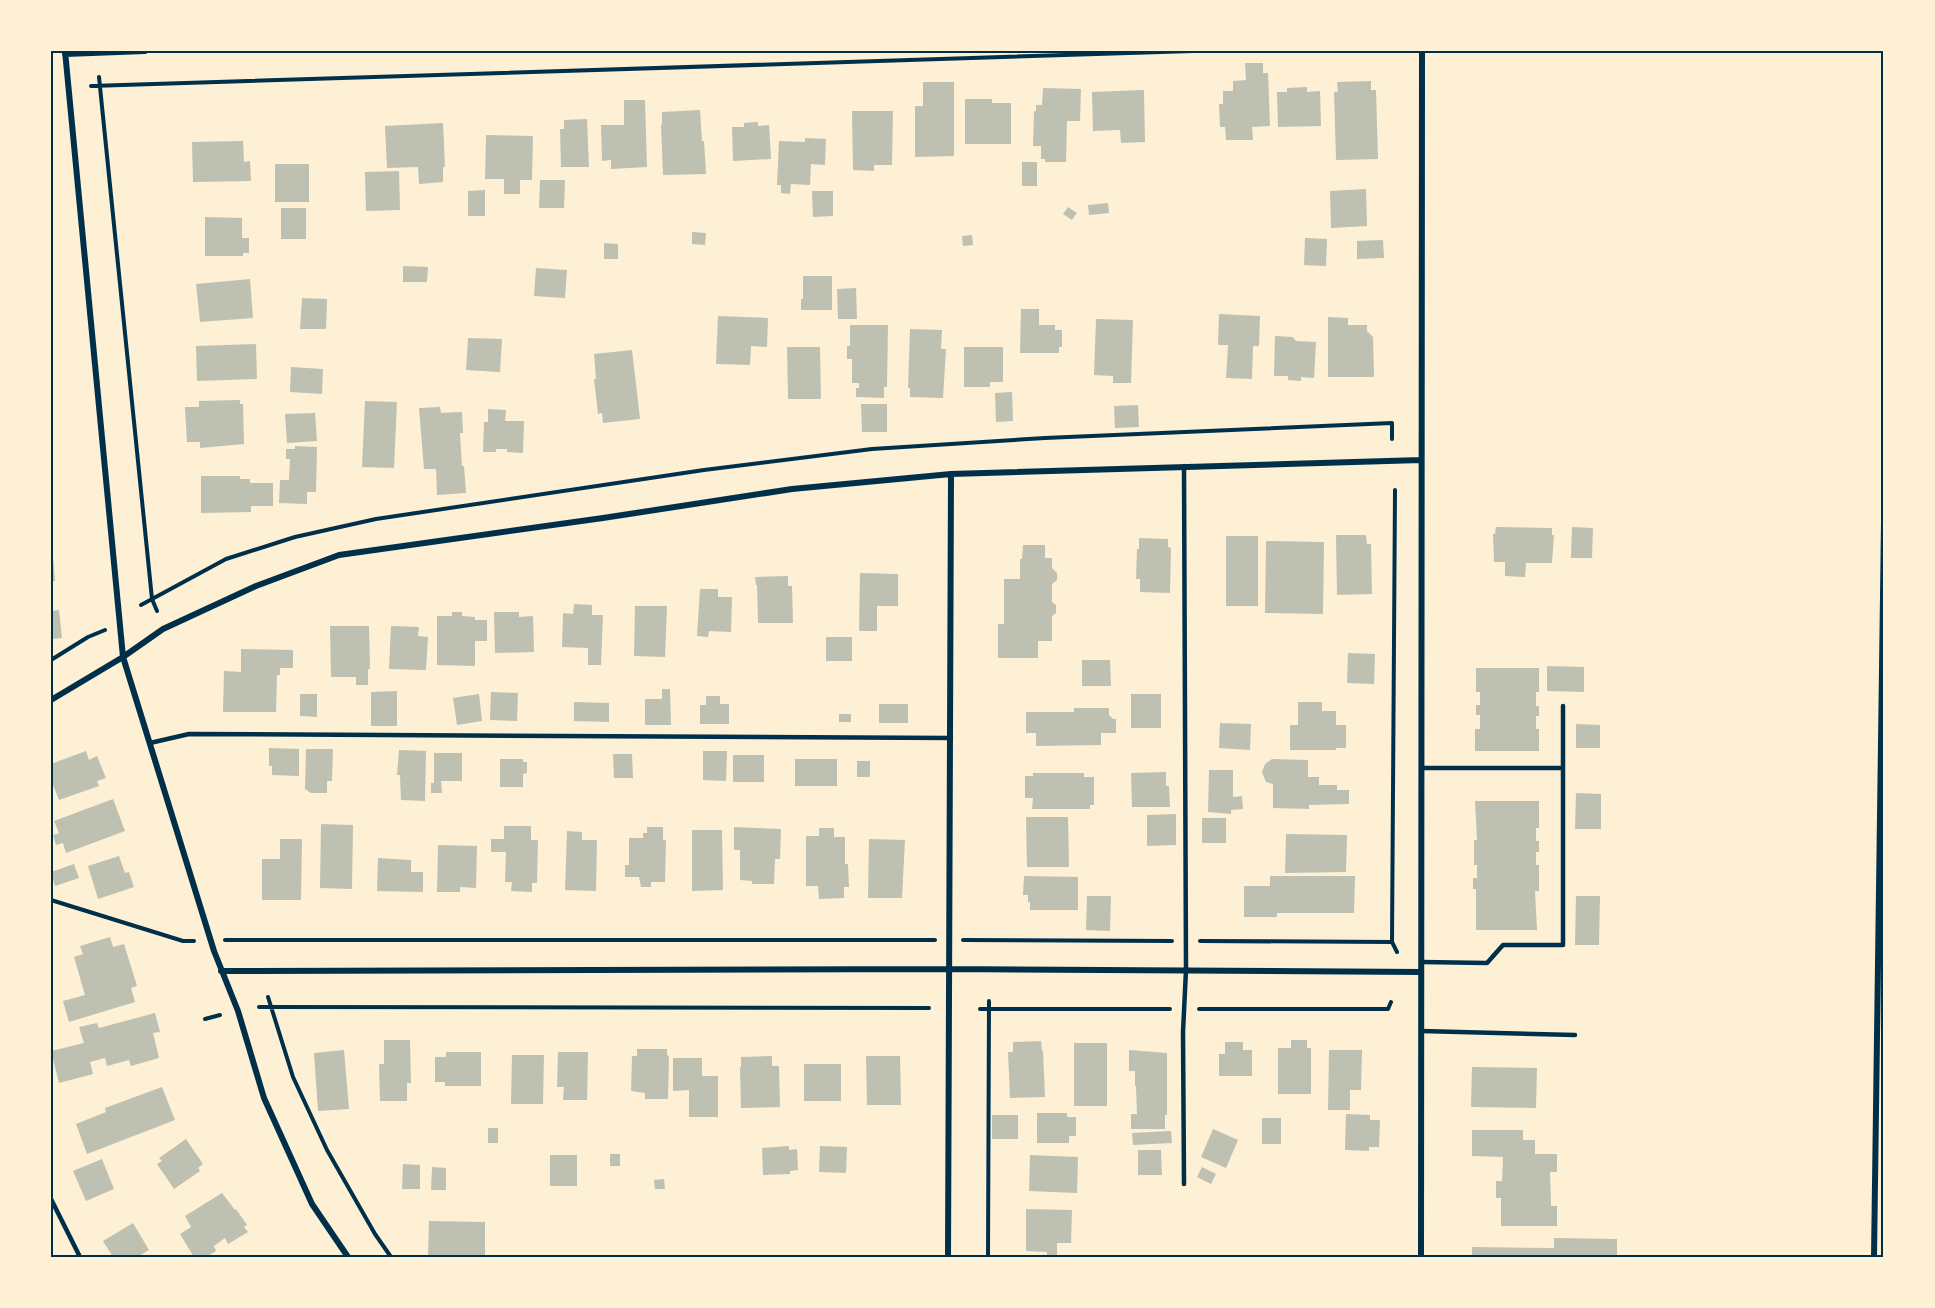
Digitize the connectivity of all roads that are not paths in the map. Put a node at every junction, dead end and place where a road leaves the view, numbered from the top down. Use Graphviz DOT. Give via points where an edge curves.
graph roads {
  1 [pos="146,51"];
  2 [pos="1422,51"];
  3 [pos="65,52"];
  4 [pos="1421,460"];
  5 [pos="1184,466"];
  6 [pos="951,474"];
  7 [pos="1884,522"];
  8 [pos="123,657"];
  9 [pos="51,700"];
  10 [pos="1563,706"];
  11 [pos="951,738"];
  12 [pos="150,743"];
  13 [pos="1421,768"];
  14 [pos="1563,768"];
  15 [pos="1421,962"];
  16 [pos="949,969"];
  17 [pos="1186,970"];
  18 [pos="221,971"];
  19 [pos="1421,972"];
  20 [pos="1421,1031"];
  21 [pos="1880,1033"];
  22 [pos="1575,1035"];
  23 [pos="1184,1184"];
  24 [pos="51,1199"];
  25 [pos="80,1257"];
  26 [pos="348,1257"];
  27 [pos="948,1257"];
  28 [pos="1421,1257"];
  29 [pos="1874,1257"];
  1 -- 3 [label="street"];
  2 -- 4 [label="street"];
  3 -- 8 [label="street"];
  4 -- 5 [label="street"];
  4 -- 13 [label="street"];
  5 -- 6 [label="street"];
  5 -- 17 [label="lane"];
  6 -- 8 [label="street" via="792,489 339,555 256,586 163,629"];
  6 -- 11 [label="street"];
  7 -- 21 [label="street"];
  8 -- 9 [label="street"];
  8 -- 12 [label="street"];
  10 -- 14 [label="lane"];
  11 -- 12 [label="lane" via="189,734"];
  11 -- 16 [label="street"];
  12 -- 18 [label="street"];
  13 -- 14 [label="lane"];
  13 -- 15 [label="street"];
  14 -- 15 [label="lane" via="1563,945 1503,945 1487,963"];
  15 -- 19 [label="street"];
  16 -- 17 [label="street"];
  16 -- 18 [label="street"];
  16 -- 27 [label="street"];
  17 -- 19 [label="street"];
  17 -- 23 [label="lane"];
  18 -- 26 [label="street" via="238,1011 264,1098 300,1180"];
  19 -- 20 [label="street"];
  20 -- 22 [label="lane"];
  20 -- 28 [label="street"];
  21 -- 29 [label="street"];
  24 -- 25 [label="lane"];
}
